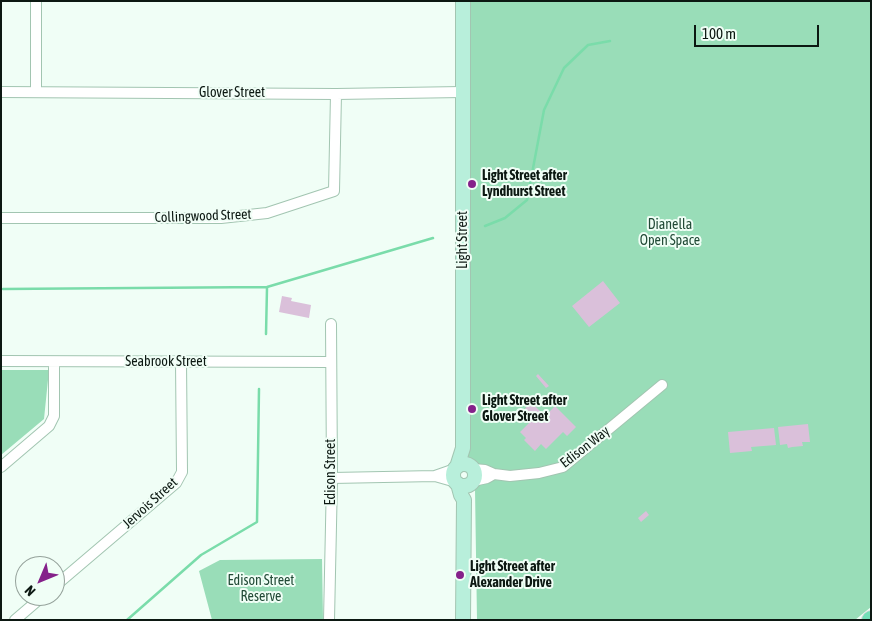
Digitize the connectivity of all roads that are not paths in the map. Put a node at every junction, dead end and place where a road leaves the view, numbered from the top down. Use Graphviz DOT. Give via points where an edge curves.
graph roads {
  1 [pos="36,1"];
  2 [pos="463,1"];
  3 [pos="1,92"];
  4 [pos="36,92"];
  5 [pos="462,92"];
  6 [pos="336,94"];
  7 [pos="1,218"];
  8 [pos="331,324"];
  9 [pos="1,361"];
  10 [pos="54,362"];
  11 [pos="181,362"];
  12 [pos="330,362"];
  13 [pos="662,385"];
  14 [pos="1,467"];
  15 [pos="464,475"];
  16 [pos="332,478"];
  17 [pos="65,577"];
  18 [pos="31,606"];
  19 [pos="15,620"];
  20 [pos="329,620"];
  21 [pos="463,620"];
  1 -- 4 [label="street"];
  2 -- 5 [label="street, Light Street"];
  3 -- 4 [label="street, Glover Street"];
  4 -- 6 [label="street, Glover Street"];
  5 -- 6 [label="street, Glover Street"];
  5 -- 15 [label="street, Light Street"];
  6 -- 7 [label="street, Collingwood Street" via="334,191 267,213 221,218"];
  8 -- 12 [label="street, Edison Street"];
  9 -- 10 [label="street, Seabrook Street"];
  10 -- 11 [label="street, Seabrook Street"];
  10 -- 14 [label="street" via="54,416 49,426"];
  11 -- 12 [label="street, Seabrook Street"];
  11 -- 17 [label="street, Jervois Street" via="182,472 176,483"];
  12 -- 16 [label="street, Edison Street"];
  13 -- 15 [label="street, Edison Way" via="562,467 510,476 494,474 487,478"];
  15 -- 16 [label="street"];
  15 -- 21 [label="street, Light Street" via="468,496 464,500"];
  16 -- 20 [label="street, Edison Street"];
  18 -- 19 [label="street"];
}
